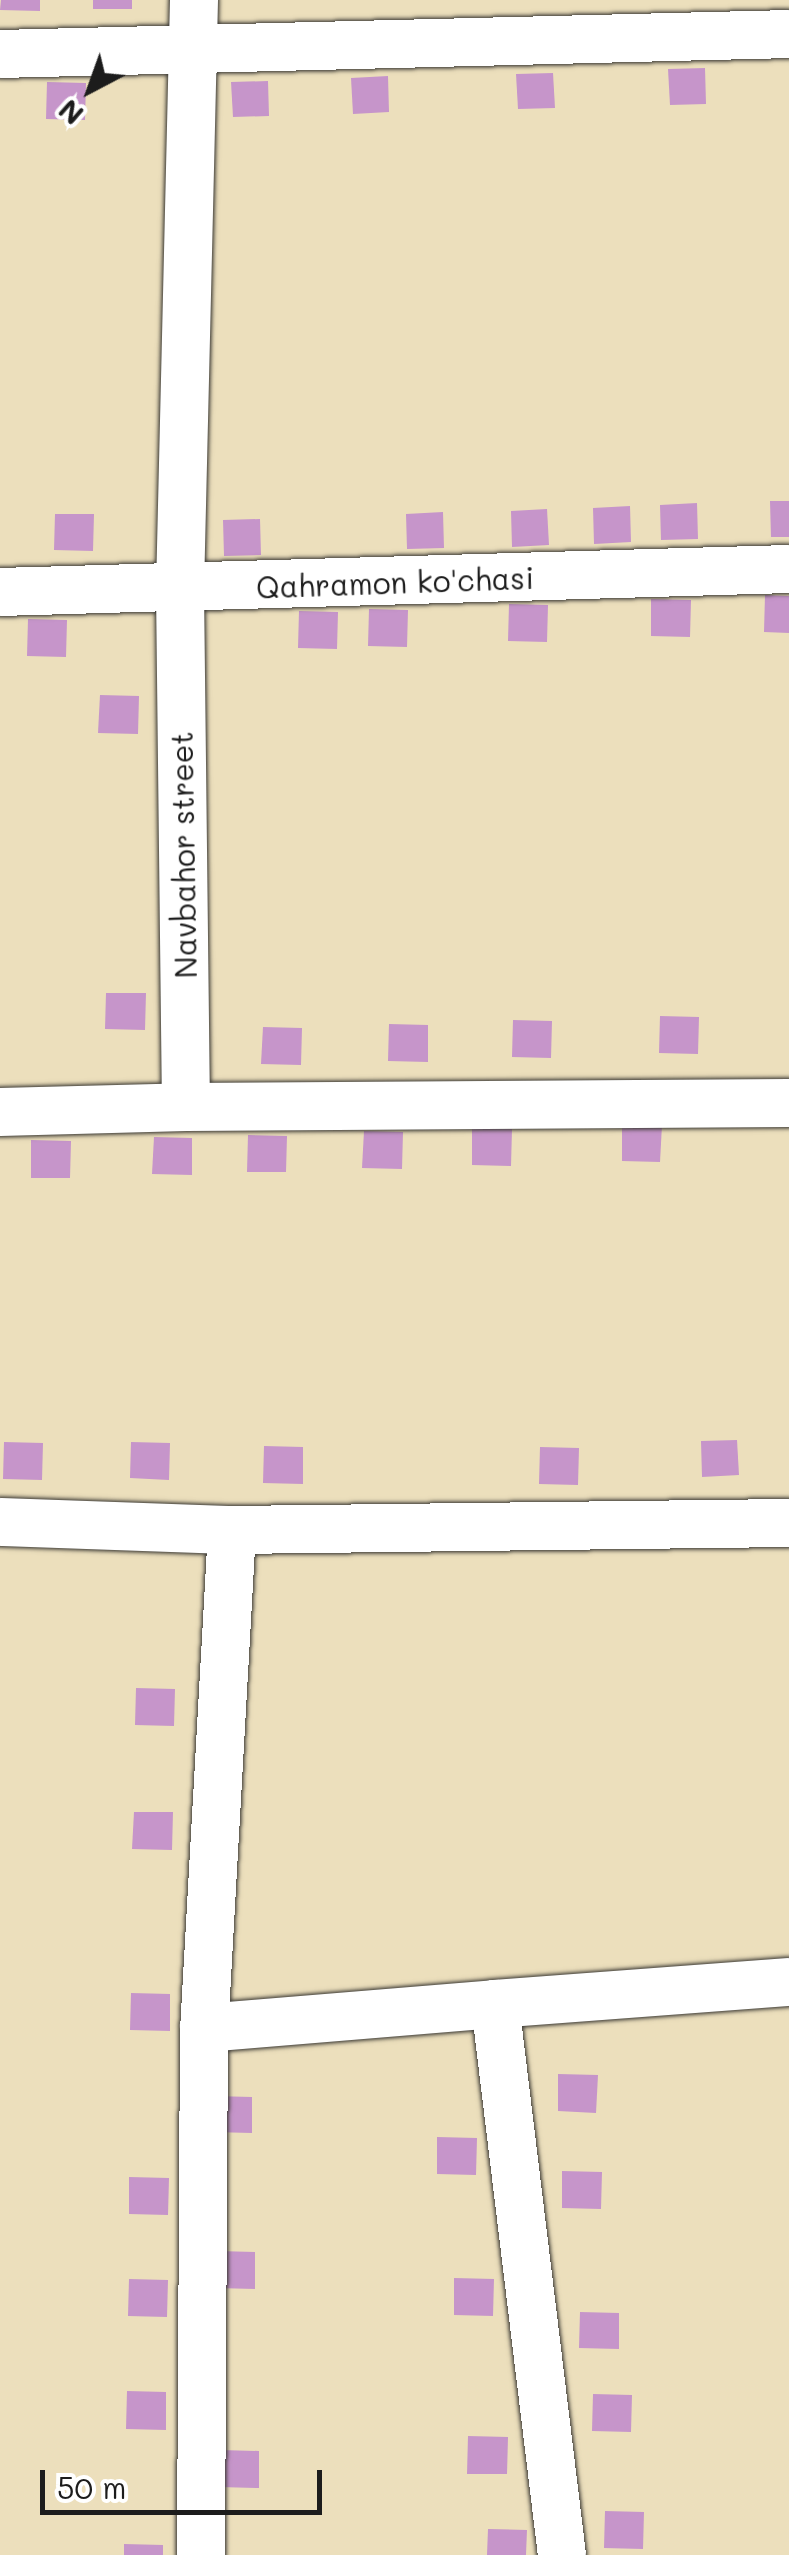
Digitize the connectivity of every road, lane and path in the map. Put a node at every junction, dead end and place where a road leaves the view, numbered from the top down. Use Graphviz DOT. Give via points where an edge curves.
graph roads {
  1 [pos="194,0"];
  2 [pos="789,34"];
  3 [pos="194,50"];
  4 [pos="0,54"];
  5 [pos="789,569"];
  6 [pos="180,589"];
  7 [pos="0,592"];
  8 [pos="789,1103"];
  9 [pos="186,1108"];
  10 [pos="0,1112"];
  11 [pos="0,1522"];
  12 [pos="789,1523"];
  13 [pos="232,1530"];
  14 [pos="789,1982"];
  15 [pos="495,2004"];
  16 [pos="204,2028"];
  17 [pos="201,2555"];
  18 [pos="562,2555"];
  1 -- 3 [label="street, Navbahor street"];
  2 -- 3 [label="street"];
  3 -- 4 [label="street"];
  3 -- 6 [label="street, Navbahor street"];
  5 -- 6 [label="street, Qahramon ko'chasi"];
  6 -- 7 [label="street, Qahramon ko'chasi"];
  6 -- 9 [label="street, Navbahor street"];
  8 -- 9 [label="street"];
  9 -- 10 [label="street"];
  11 -- 13 [label="street"];
  12 -- 13 [label="street"];
  13 -- 16 [label="street"];
  14 -- 15 [label="street"];
  15 -- 16 [label="street"];
  15 -- 18 [label="street"];
  16 -- 17 [label="street"];
}
